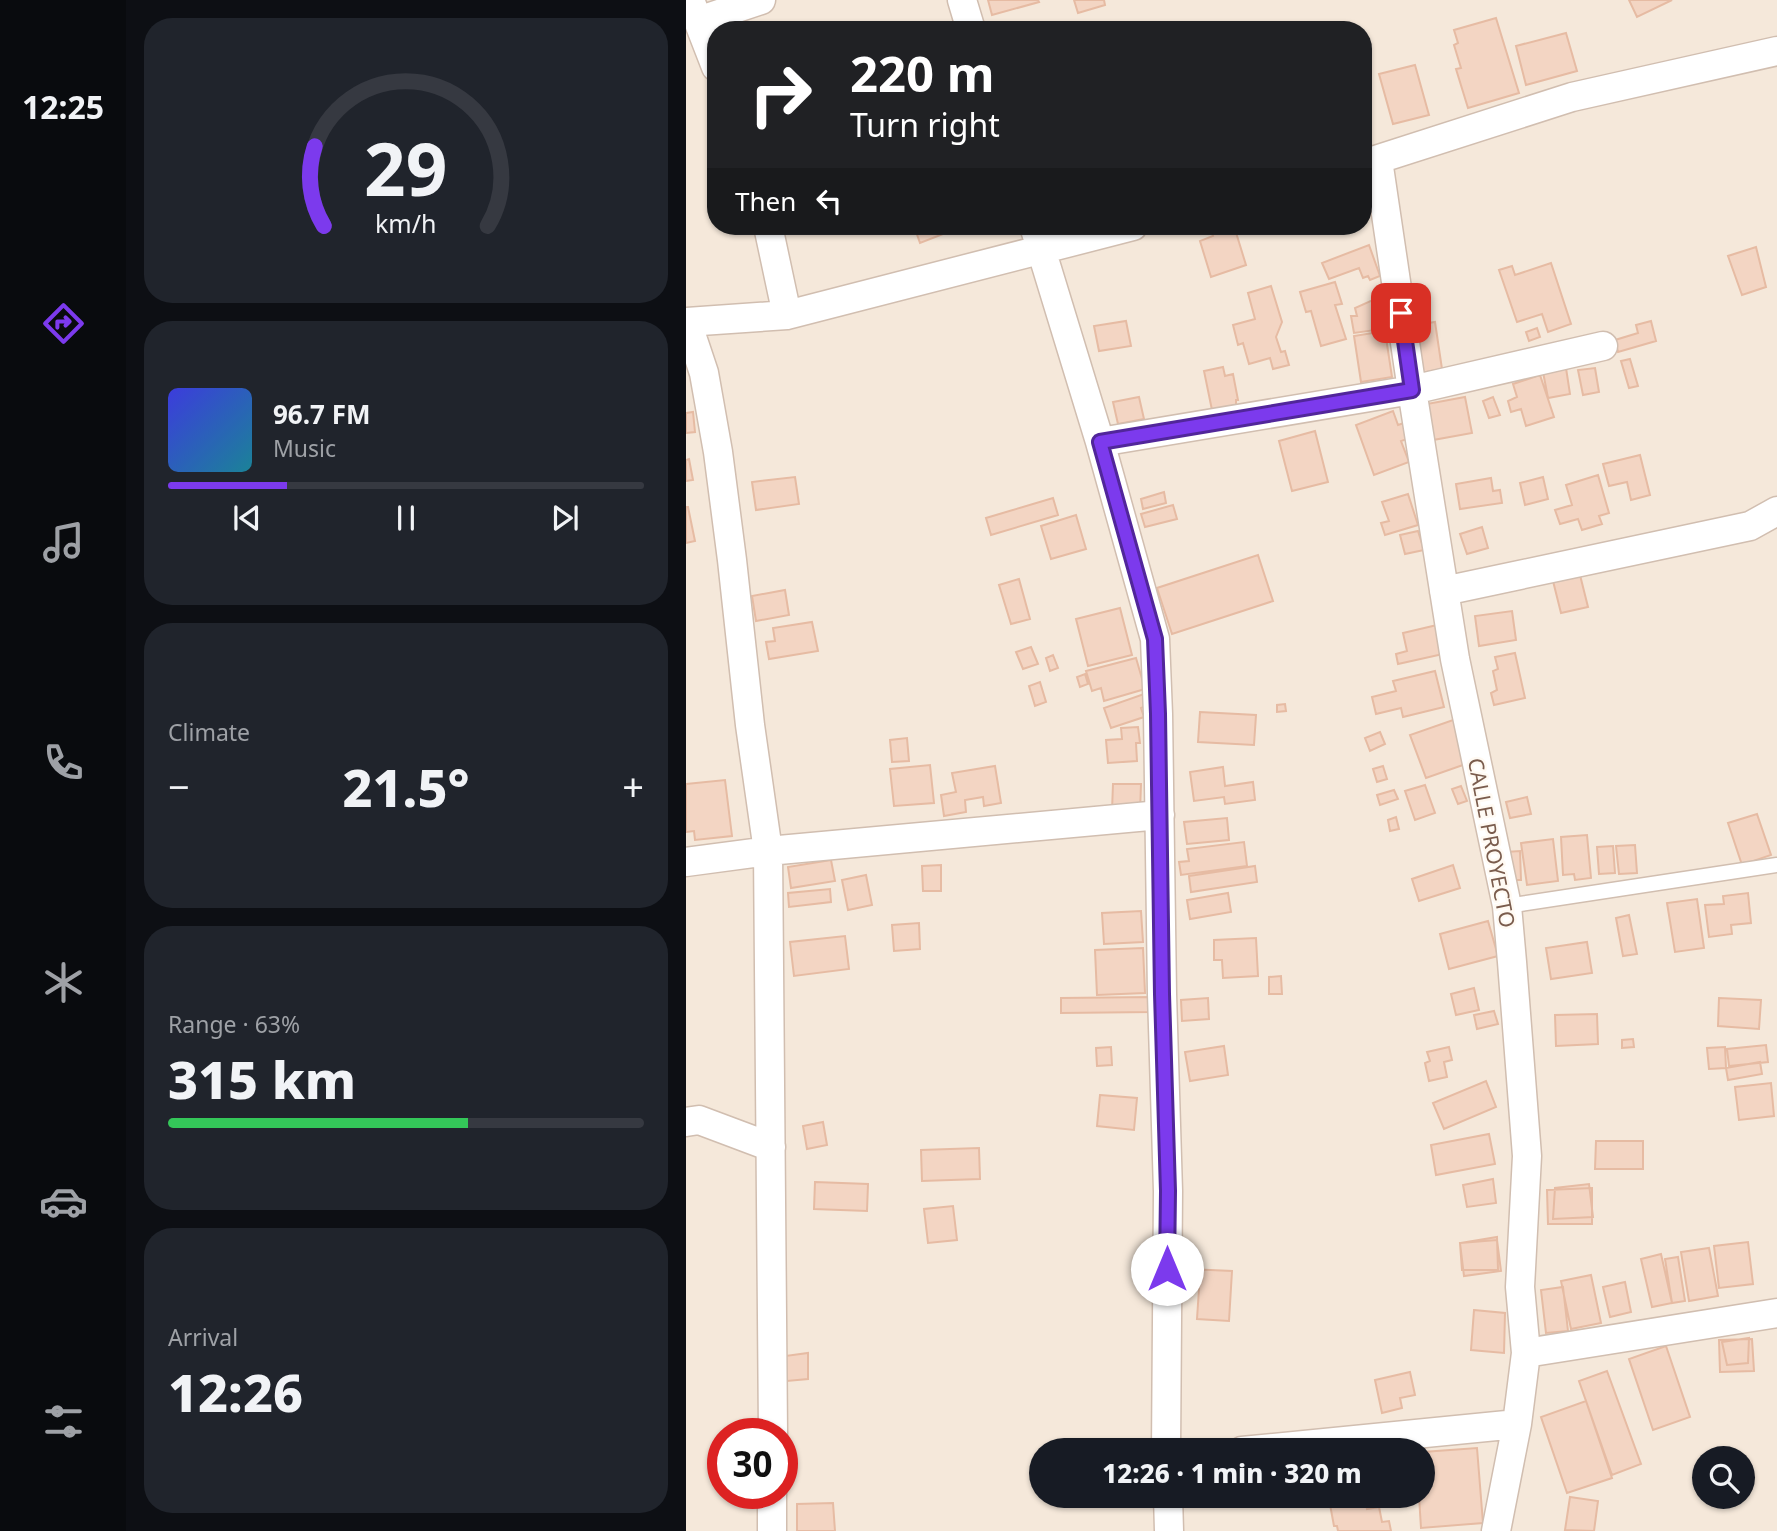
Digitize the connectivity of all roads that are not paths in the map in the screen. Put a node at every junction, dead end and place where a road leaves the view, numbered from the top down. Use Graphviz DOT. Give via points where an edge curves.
graph roads {
  1 [pos="761,0"];
  2 [pos="962,0"];
  3 [pos="694,10"];
  4 [pos="968,21"];
  5 [pos="707,44"];
  6 [pos="1777,51"];
  7 [pos="1372,162"];
  8 [pos="1372,168"];
  9 [pos="770,235"];
  10 [pos="1062,235"];
  11 [pos="1038,238"];
  12 [pos="786,314"];
  13 [pos="687,322"];
  14 [pos="1603,346"];
  15 [pos="1412,390"];
  16 [pos="1100,442"];
  17 [pos="1777,511"];
  18 [pos="1444,591"];
  19 [pos="1160,815"];
  20 [pos="768,851"];
  21 [pos="686,862"];
  22 [pos="1777,865"];
  23 [pos="1507,906"];
  24 [pos="686,1122"];
  25 [pos="771,1147"];
  26 [pos="1777,1313"];
  27 [pos="1526,1353"];
  28 [pos="773,1418"];
  29 [pos="1517,1424"];
  30 [pos="1166,1438"];
  31 [pos="1374,1438"];
  32 [pos="1168,1508"];
  33 [pos="772,1509"];
  34 [pos="772,1531"];
  35 [pos="1169,1531"];
  36 [pos="1496,1531"];
  1 -- 3 [label="street"];
  2 -- 4 [label="street"];
  3 -- 5 [label="street"];
  6 -- 7 [label="street" via="1572,97"];
  8 -- 15 [label="street, CALLE PROYECTO"];
  9 -- 12 [label="street"];
  10 -- 11 [label="street"];
  11 -- 12 [label="street"];
  11 -- 16 [label="street"];
  12 -- 13 [label="street"];
  13 -- 20 [label="street" via="704,373 718,452"];
  14 -- 15 [label="street"];
  15 -- 16 [label="street"];
  15 -- 18 [label="street, CALLE PROYECTO"];
  16 -- 19 [label="street" via="1155,639"];
  17 -- 18 [label="street" via="1750,526"];
  18 -- 23 [label="street, CALLE PROYECTO"];
  19 -- 20 [label="street"];
  19 -- 30 [label="street" via="1168,1191"];
  20 -- 21 [label="street"];
  20 -- 25 [label="street"];
  22 -- 23 [label="lane"];
  23 -- 27 [label="street, CALLE PROYECTO" via="1527,1156 1520,1286"];
  24 -- 25 [label="street" via="699,1120"];
  25 -- 28 [label="street"];
  26 -- 27 [label="street"];
  27 -- 29 [label="street, CALLE PROYECTO"];
  29 -- 31 [label="street"];
  29 -- 36 [label="street, CALLE PROYECTO"];
  32 -- 35 [label="street"];
  33 -- 34 [label="street"];
}
